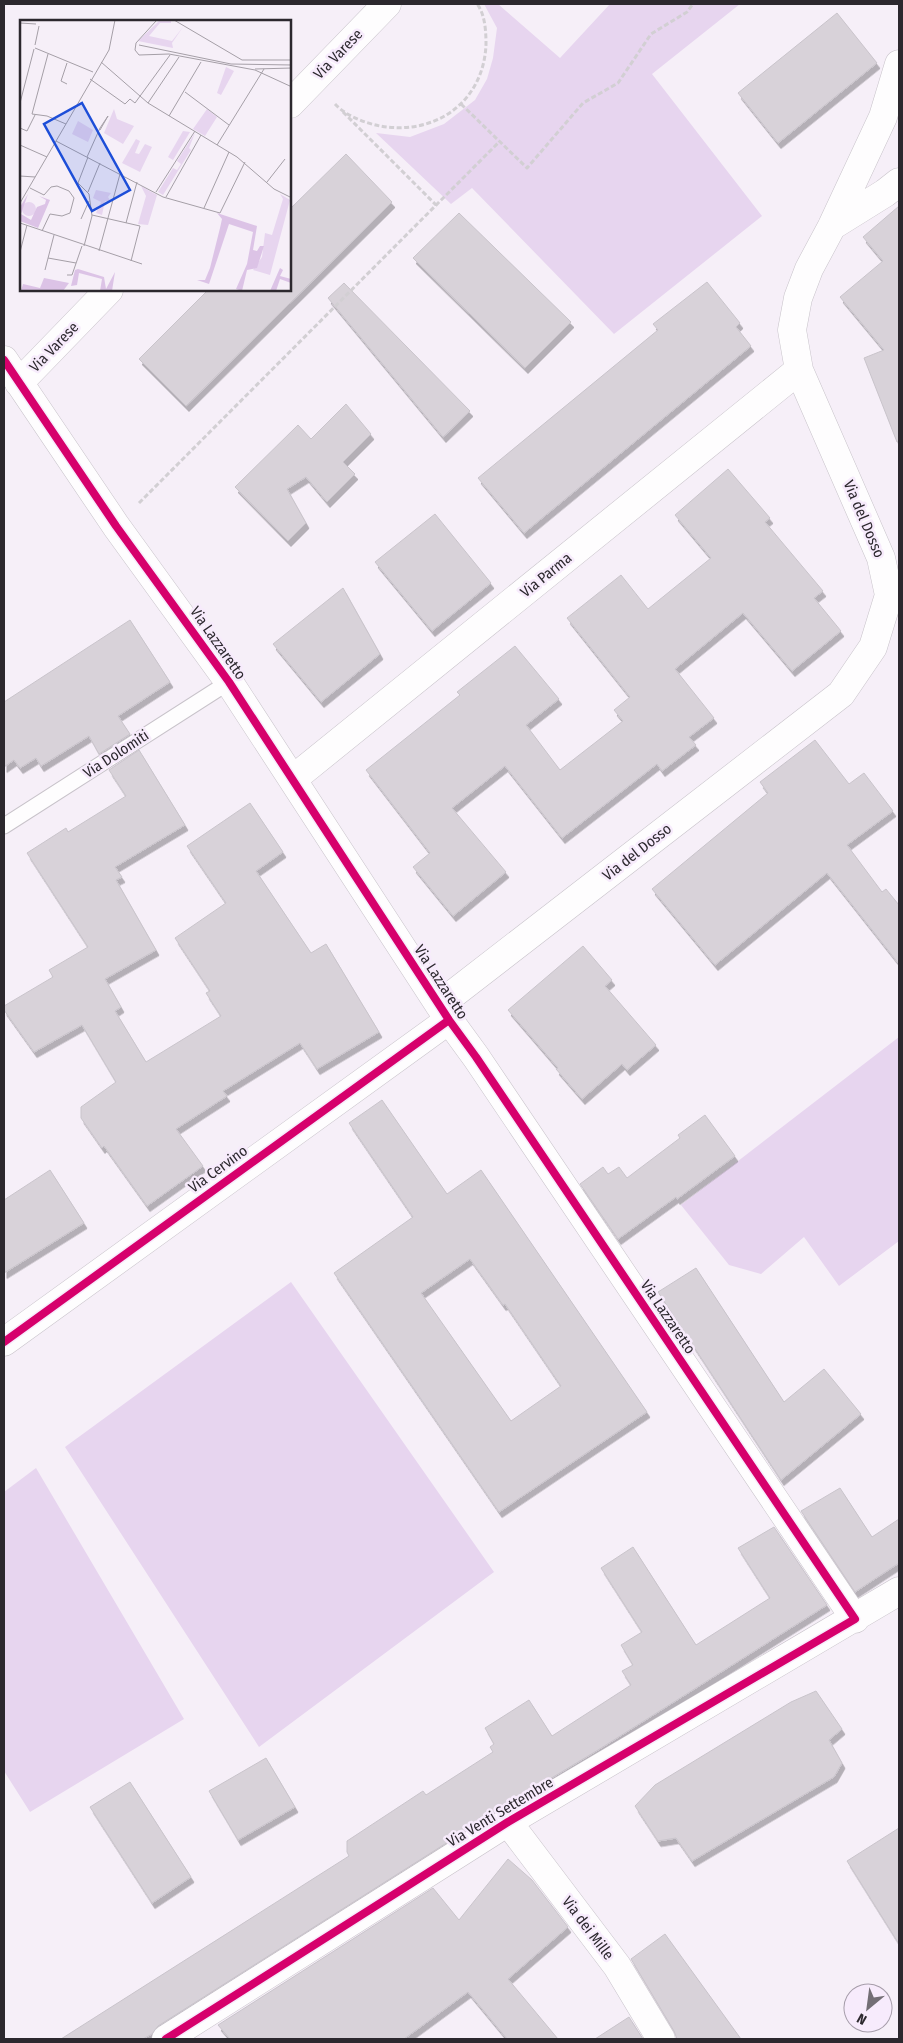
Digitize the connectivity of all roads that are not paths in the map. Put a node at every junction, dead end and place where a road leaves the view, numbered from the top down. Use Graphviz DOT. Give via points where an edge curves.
graph roads {
  1 [pos="387,4"];
  2 [pos="899,64"];
  3 [pos="291,103"];
  4 [pos="899,182"];
  5 [pos="832,226"];
  6 [pos="108,291"];
  7 [pos="4,360"];
  8 [pos="799,370"];
  9 [pos="20,383"];
  10 [pos="890,555"];
  11 [pos="229,682"];
  12 [pos="292,780"];
  13 [pos="4,826"];
  14 [pos="444,1012"];
  15 [pos="4,1342"];
  16 [pos="899,1591"];
  17 [pos="855,1619"];
  18 [pos="508,1822"];
  19 [pos="166,2039"];
  20 [pos="661,2039"];
  1 -- 3 [label="street, Via Varese"];
  2 -- 5 [label="street, Via del Dosso" via="884,117"];
  4 -- 5 [label="street"];
  5 -- 8 [label="street, Via del Dosso" via="798,298 792,330"];
  6 -- 9 [label="street, Via Varese"];
  7 -- 9 [label="street, Via Lazzaretto"];
  8 -- 10 [label="street, Via del Dosso"];
  8 -- 12 [label="street, Via Parma"];
  9 -- 11 [label="street, Via Lazzaretto" via="116,526"];
  10 -- 14 [label="street, Via del Dosso" via="889,595 873,647 841,694"];
  11 -- 12 [label="street, Via Lazzaretto"];
  11 -- 13 [label="lane, Via Dolomiti"];
  12 -- 14 [label="street, Via Lazzaretto"];
  14 -- 15 [label="street, Via Cervino"];
  14 -- 17 [label="street, Via Lazzaretto"];
  16 -- 17 [label="street, Via Venti Settembre"];
  17 -- 18 [label="street, Via Venti Settembre"];
  18 -- 19 [label="street, Via Venti Settembre"];
  18 -- 20 [label="street, Via dei Mille" via="617,1966"];
}
